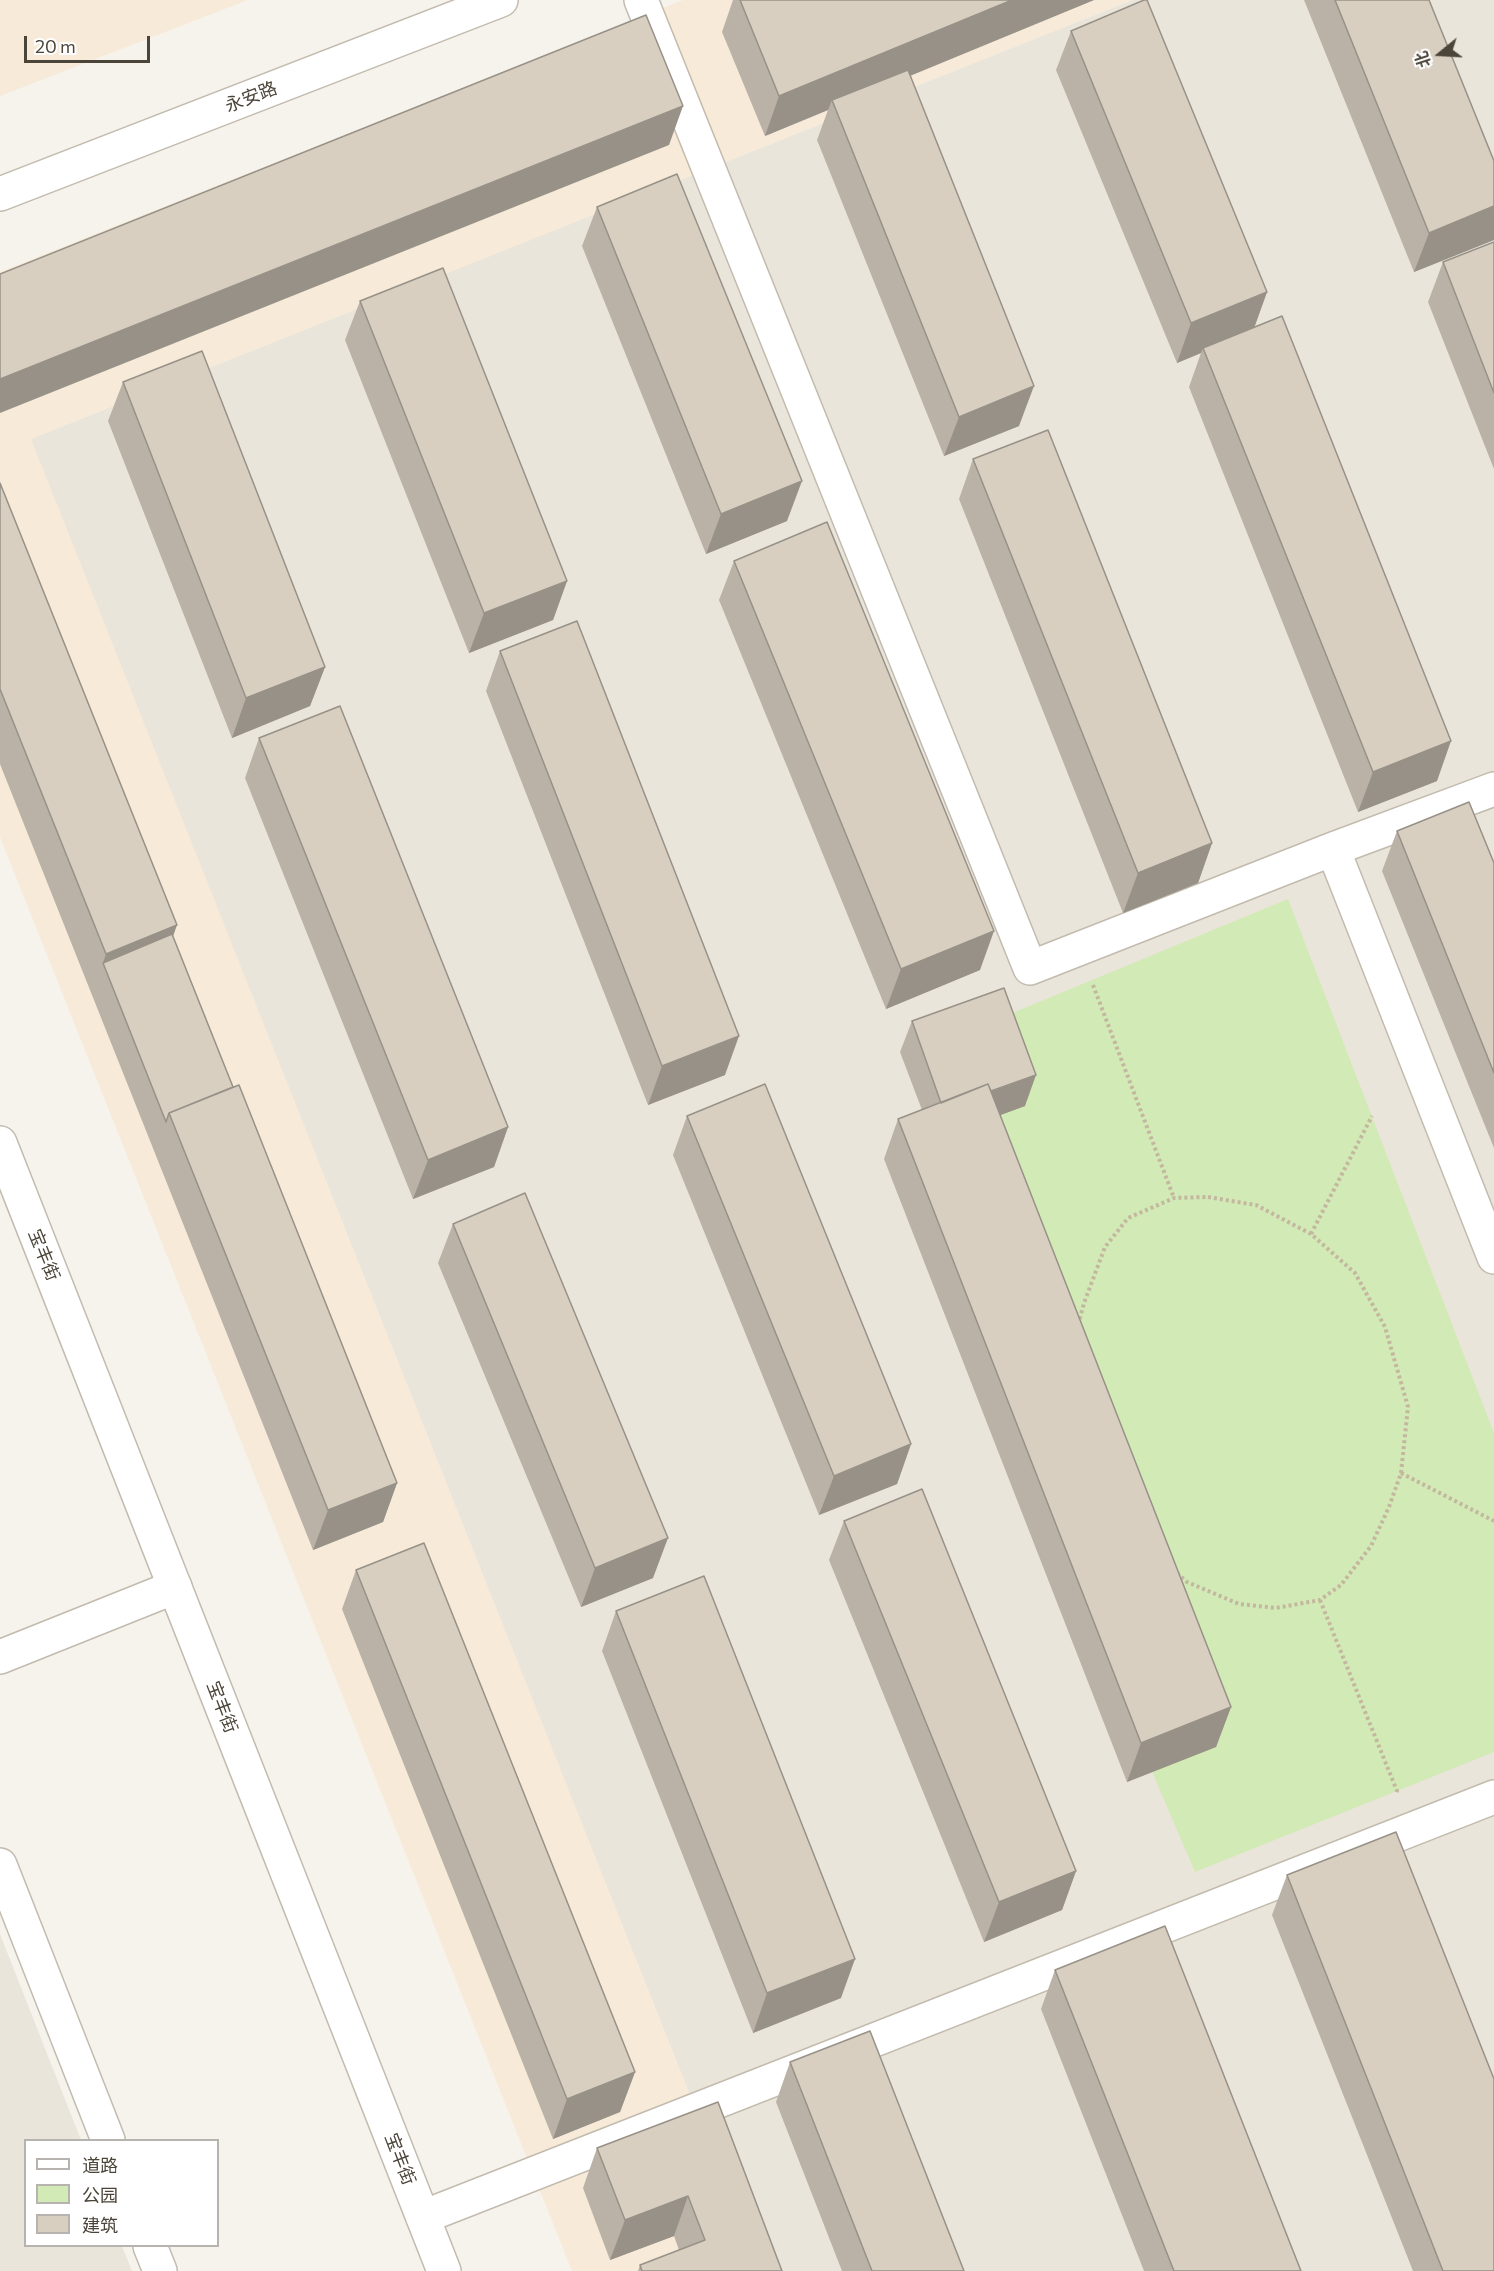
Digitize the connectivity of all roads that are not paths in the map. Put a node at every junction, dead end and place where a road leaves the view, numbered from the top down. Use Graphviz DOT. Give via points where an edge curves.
graph roads {
  1 [pos="501,0"];
  2 [pos="641,0"];
  3 [pos="0,194"];
  4 [pos="1494,789"];
  5 [pos="1333,849"];
  6 [pos="0,1143"];
  7 [pos="1494,1257"];
  8 [pos="175,1587"];
  9 [pos="0,1657"];
  10 [pos="1494,1797"];
  11 [pos="0,1865"];
  12 [pos="108,2139"];
  13 [pos="423,2217"];
  14 [pos="150,2247"];
  15 [pos="160,2271"];
  16 [pos="444,2271"];
  1 -- 3 [label="street, 永安路"];
  2 -- 5 [label="street" via="1030,968"];
  4 -- 5 [label="street"];
  5 -- 7 [label="street"];
  6 -- 8 [label="street, 宝丰街"];
  8 -- 9 [label="street"];
  8 -- 13 [label="street, 宝丰街"];
  10 -- 13 [label="street" via="1385,1854"];
  11 -- 12 [label="street"];
  13 -- 16 [label="street, 宝丰街"];
  14 -- 15 [label="street"];
}
